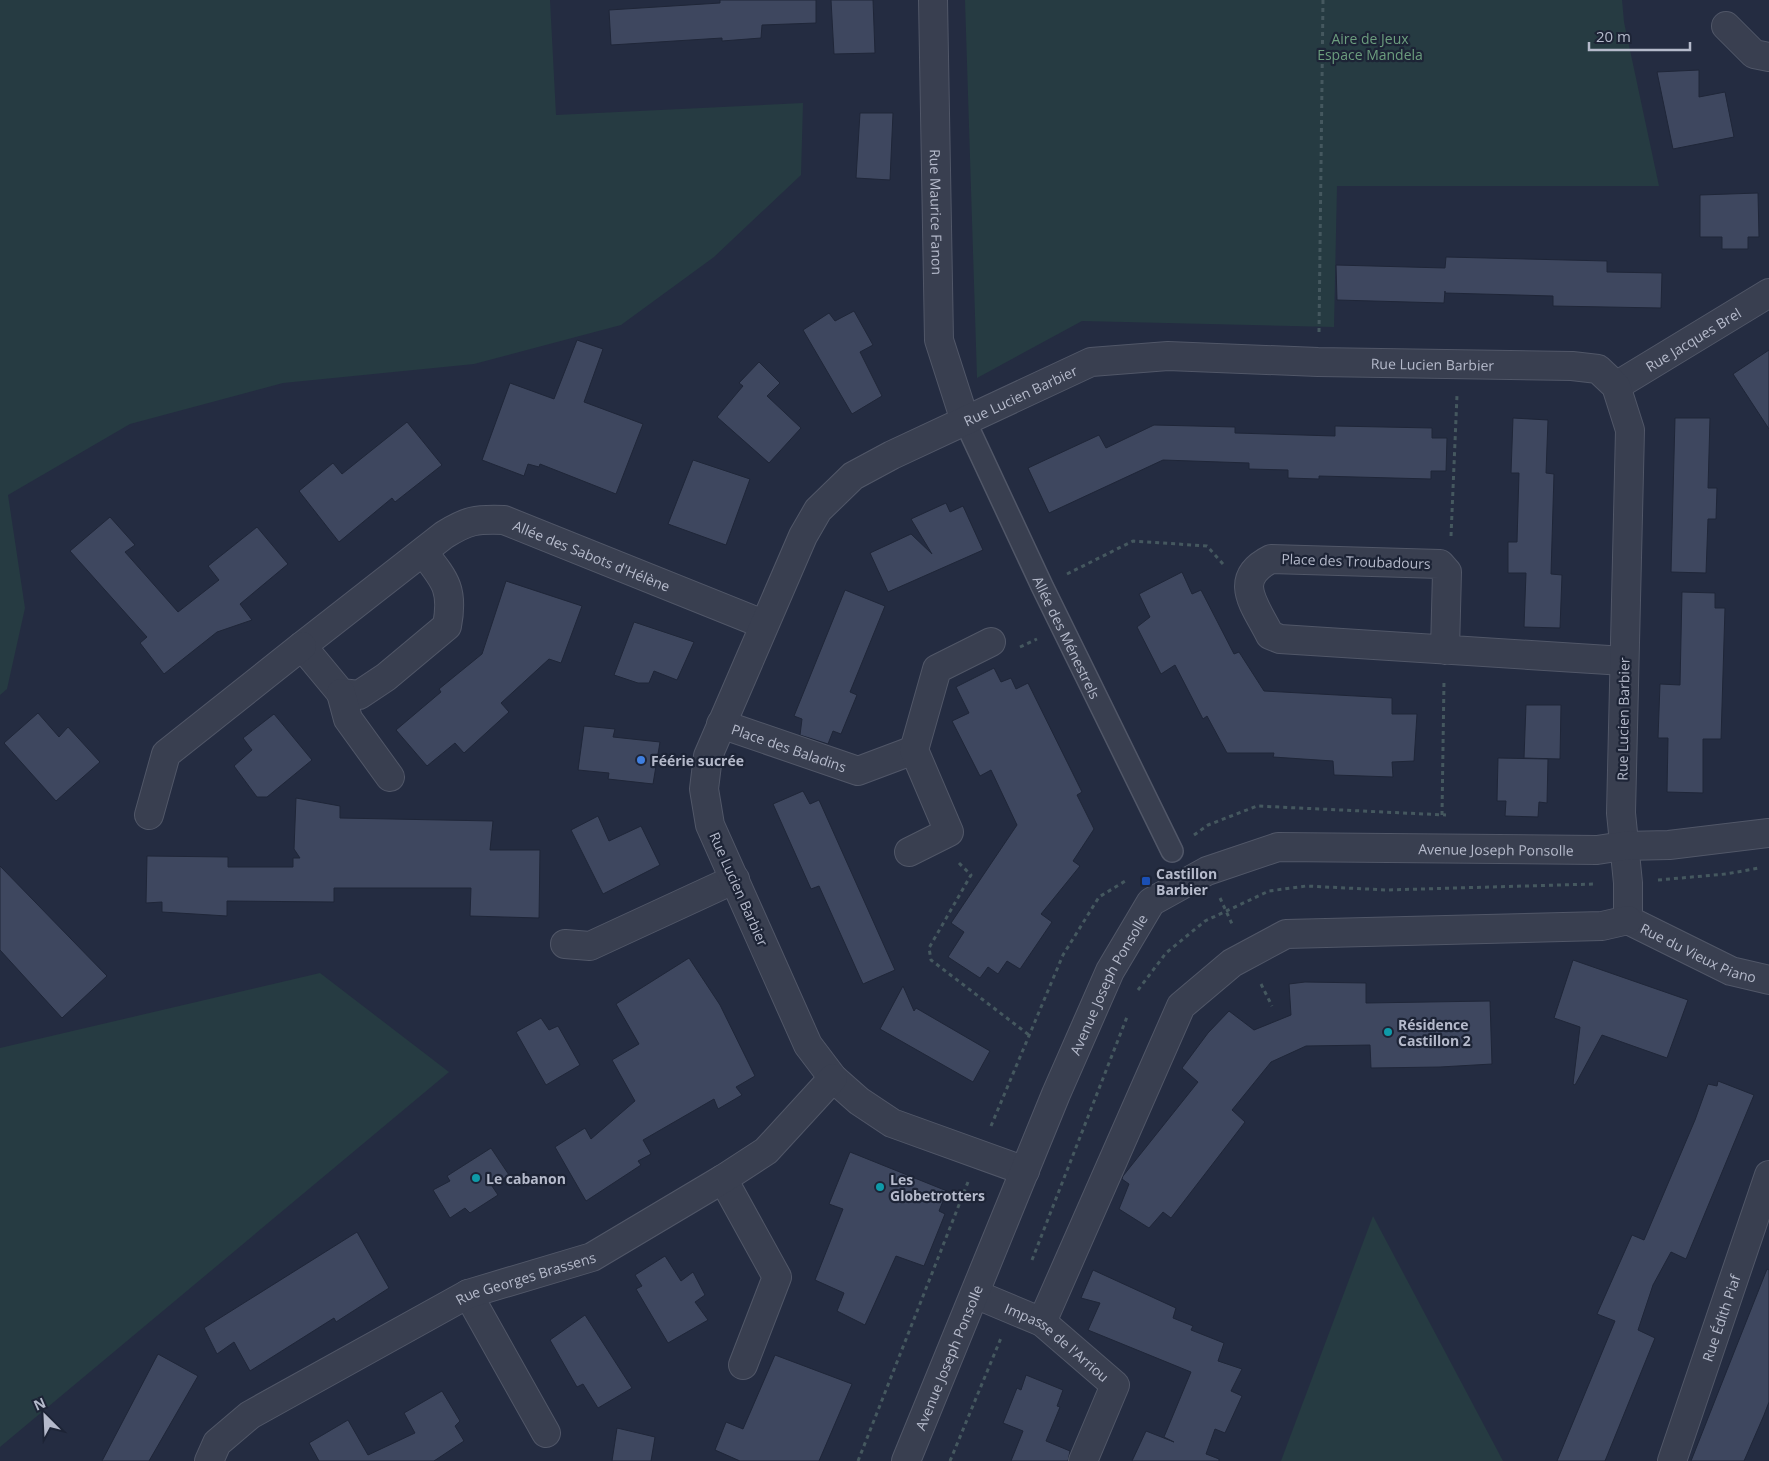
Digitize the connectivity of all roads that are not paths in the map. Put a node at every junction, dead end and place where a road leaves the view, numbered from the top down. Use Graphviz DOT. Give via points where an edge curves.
graph roads {
  1 [pos="932,0"];
  2 [pos="1726,26"];
  3 [pos="1769,57"];
  4 [pos="1769,293"];
  5 [pos="1616,386"];
  6 [pos="965,421"];
  7 [pos="423,552"];
  8 [pos="763,624"];
  9 [pos="991,642"];
  10 [pos="302,646"];
  11 [pos="1445,650"];
  12 [pos="1624,661"];
  13 [pos="341,693"];
  14 [pos="722,724"];
  15 [pos="914,750"];
  16 [pos="390,777"];
  17 [pos="149,815"];
  18 [pos="1769,833"];
  19 [pos="1623,846"];
  20 [pos="1172,851"];
  21 [pos="909,852"];
  22 [pos="735,879"];
  23 [pos="1628,920"];
  24 [pos="565,944"];
  25 [pos="1768,981"];
  26 [pos="833,1078"];
  27 [pos="1025,1171"];
  28 [pos="1769,1175"];
  29 [pos="723,1179"];
  30 [pos="468,1294"];
  31 [pos="975,1294"];
  32 [pos="1042,1322"];
  33 [pos="743,1365"];
  34 [pos="546,1433"];
  35 [pos="209,1461"];
  36 [pos="906,1461"];
  37 [pos="1083,1461"];
  38 [pos="1672,1461"];
  1 -- 6 [label="street, Rue Maurice Fanon" via="938,340"];
  2 -- 3 [label="street" via="1754,54"];
  4 -- 5 [label="street, Rue Jacques Brel"];
  5 -- 6 [label="street, Rue Lucien Barbier" via="1598,369 1572,366 1168,356 1091,362"];
  5 -- 12 [label="street, Rue Lucien Barbier" via="1630,430"];
  6 -- 8 [label="street, Rue Lucien Barbier" via="852,476 818,510"];
  6 -- 20 [label="street, Allée des Ménestrels"];
  7 -- 8 [label="street, Allée des Sabots d'Hélène" via="463,522 504,520"];
  7 -- 10 [label="street, Allée des Sabots d'Hélène"];
  7 -- 13 [label="street" via="445,582 451,604 447,626 359,695"];
  8 -- 14 [label="street, Rue Lucien Barbier"];
  9 -- 15 [label="street" via="937,669"];
  10 -- 13 [label="street"];
  10 -- 17 [label="street, Allée des Sabots d'Hélène" via="166,754"];
  11 -- 11 [label="street, Place des Troubadours" via="1280,639 1270,635 1249,592 1248,578 1271,558 1440,564 1447,572"];
  11 -- 12 [label="street"];
  12 -- 19 [label="street, Rue Lucien Barbier"];
  13 -- 16 [label="street" via="348,719"];
  14 -- 15 [label="street, Place des Baladins" via="858,771"];
  14 -- 22 [label="street, Rue Lucien Barbier" via="708,756 704,789 710,825"];
  15 -- 21 [label="street" via="949,832"];
  18 -- 19 [label="street, Avenue Joseph Ponsolle" via="1669,845"];
  19 -- 23 [label="street"];
  19 -- 27 [label="street, Avenue Joseph Ponsolle" via="1597,850 1278,847 1207,871 1151,902 1110,971"];
  22 -- 24 [label="street" via="590,946"];
  22 -- 26 [label="street, Rue Lucien Barbier" via="808,1044"];
  23 -- 25 [label="street, Rue du Vieux Piano" via="1731,971"];
  23 -- 32 [label="street" via="1602,926 1286,934 1232,963 1180,1006"];
  26 -- 27 [label="street, Rue Lucien Barbier" via="859,1101 892,1123"];
  26 -- 29 [label="street, Rue Georges Brassens" via="766,1151"];
  27 -- 31 [label="street, Avenue Joseph Ponsolle"];
  28 -- 38 [label="street, Rue Édith Piaf"];
  29 -- 30 [label="street, Rue Georges Brassens" via="592,1257"];
  29 -- 33 [label="street" via="777,1277"];
  30 -- 34 [label="street"];
  30 -- 35 [label="street, Rue Georges Brassens" via="250,1415 217,1443"];
  31 -- 32 [label="street, Impasse de l'Arriou"];
  31 -- 36 [label="street, Avenue Joseph Ponsolle"];
  32 -- 37 [label="street, Impasse de l'Arriou" via="1115,1385"];
}
